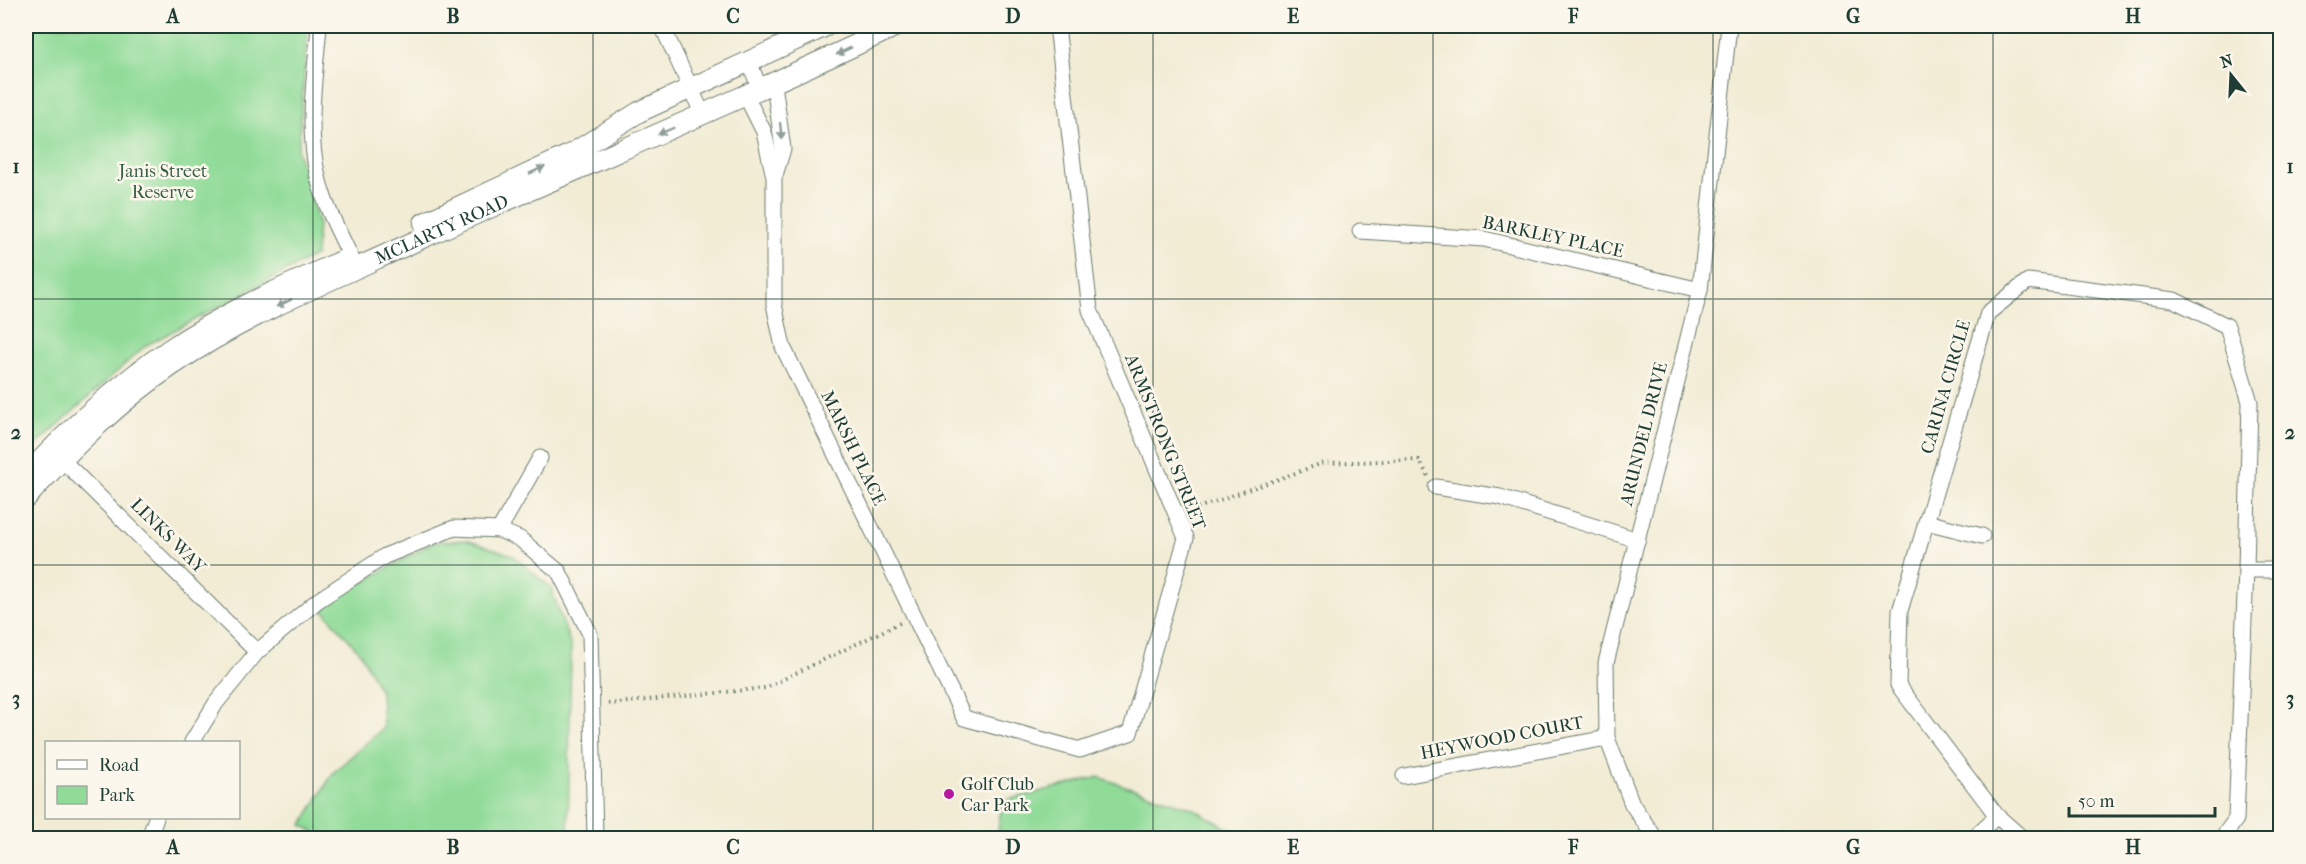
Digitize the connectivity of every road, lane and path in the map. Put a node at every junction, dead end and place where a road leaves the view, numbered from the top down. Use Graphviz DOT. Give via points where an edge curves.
graph roads {
  1 [pos="319,26"];
  2 [pos="662,26"];
  3 [pos="826,26"];
  4 [pos="897,26"];
  5 [pos="1057,26"];
  6 [pos="1729,26"];
  7 [pos="749,61"];
  8 [pos="690,88"];
  9 [pos="760,90"];
  10 [pos="703,115"];
  11 [pos="774,177"];
  12 [pos="1360,231"];
  13 [pos="353,263"];
  14 [pos="1700,290"];
  15 [pos="56,454"];
  16 [pos="540,458"];
  17 [pos="26,476"];
  18 [pos="1436,487"];
  19 [pos="26,498"];
  20 [pos="1177,516"];
  21 [pos="1926,522"];
  22 [pos="500,530"];
  23 [pos="1982,536"];
  24 [pos="1638,540"];
  25 [pos="2246,570"];
  26 [pos="2280,570"];
  27 [pos="914,616"];
  28 [pos="257,652"];
  29 [pos="591,705"];
  30 [pos="964,718"];
  31 [pos="1607,738"];
  32 [pos="193,741"];
  33 [pos="1404,776"];
  34 [pos="1997,816"];
  35 [pos="156,819"];
  36 [pos="149,838"];
  37 [pos="595,838"];
  38 [pos="1656,838"];
  39 [pos="1973,838"];
  40 [pos="2022,838"];
  41 [pos="2222,838"];
  1 -- 13 [label="street" via="312,111 315,160 327,205"];
  2 -- 8 [label="street"];
  3 -- 7 [label="street, MCLARTY ROAD"];
  4 -- 9 [label="street, MCLARTY ROAD, one-way"];
  5 -- 20 [label="street, ARMSTRONG STREET" via="1090,310"];
  6 -- 14 [label="street, ARUNDEL DRIVE"];
  7 -- 8 [label="street, MCLARTY ROAD"];
  7 -- 9 [label="street"];
  8 -- 10 [label="street"];
  13 -- 8 [label="street, MCLARTY ROAD, one-way" via="573,153 639,112"];
  9 -- 10 [label="street, MCLARTY ROAD"];
  9 -- 11 [label="street, MARSH PLACE"];
  9 -- 11 [label="street, MARSH PLACE, one-way" via="783,149"];
  10 -- 13 [label="street, MCLARTY ROAD, one-way"];
  11 -- 27 [label="street, MARSH PLACE" via="774,304 783,347"];
  12 -- 14 [label="street, BARKLEY PLACE" via="1484,239"];
  13 -- 15 [label="street, MCLARTY ROAD" via="260,298 171,349 110,395"];
  14 -- 24 [label="street, ARUNDEL DRIVE"];
  15 -- 17 [label="street, MCLARTY ROAD"];
  15 -- 19 [label="street, MCLARTY ROAD"];
  15 -- 28 [label="street, LINKS WAY"];
  16 -- 22 [label="street"];
  18 -- 20 [label="path" via="1419,460 1323,463"];
  18 -- 24 [label="street" via="1500,496"];
  20 -- 30 [label="street, ARMSTRONG STREET" via="1186,538 1130,733 1080,750"];
  21 -- 23 [label="street"];
  21 -- 25 [label="street, CARINA CIRCLE" via="1988,314 2028,281 2174,300 2227,326 2250,402"];
  21 -- 34 [label="street, CARINA CIRCLE" via="1900,611 1898,686"];
  22 -- 28 [label="street" via="454,528 385,556 317,601"];
  22 -- 29 [label="street" via="520,539 559,572 590,634"];
  24 -- 31 [label="street, ARUNDEL DRIVE" via="1606,663"];
  25 -- 26 [label="street"];
  25 -- 41 [label="street, CARINA CIRCLE" via="2236,819"];
  27 -- 29 [label="path" via="765,688"];
  27 -- 30 [label="street, MARSH PLACE"];
  28 -- 32 [label="street" via="216,703"];
  29 -- 37 [label="street"];
  31 -- 33 [label="street, HEYWOOD COURT"];
  31 -- 38 [label="street, ARUNDEL DRIVE" via="1632,804"];
  34 -- 39 [label="street"];
  34 -- 40 [label="street, CARINA CIRCLE"];
  35 -- 36 [label="street"];
}
